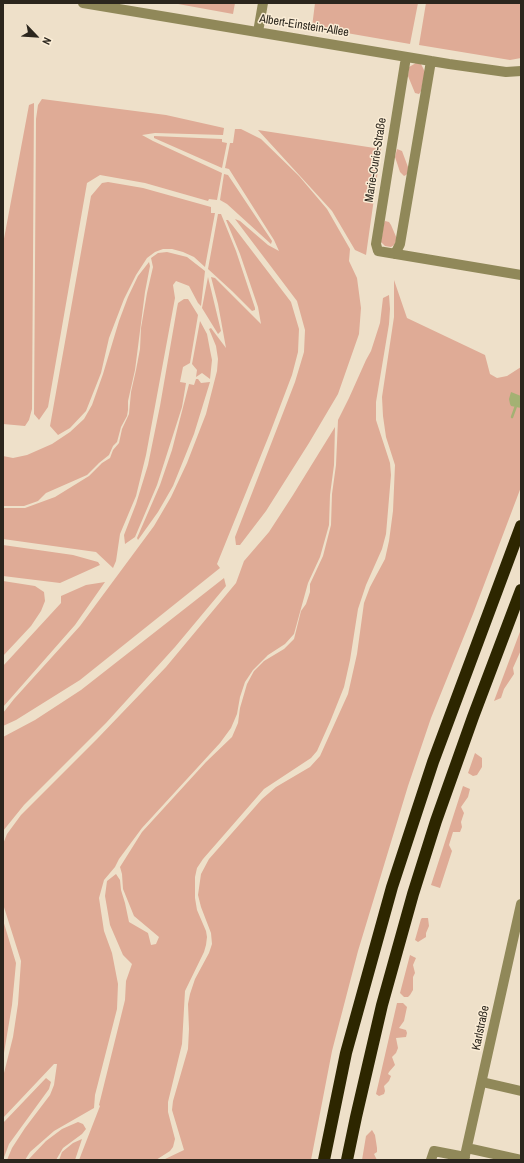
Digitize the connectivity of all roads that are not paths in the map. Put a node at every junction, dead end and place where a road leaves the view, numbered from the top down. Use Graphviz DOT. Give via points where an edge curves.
graph roads {
  1 [pos="84,3"];
  2 [pos="263,3"];
  3 [pos="258,32"];
  4 [pos="406,57"];
  5 [pos="431,61"];
  6 [pos="521,71"];
  7 [pos="395,254"];
  8 [pos="521,275"];
  9 [pos="521,526"];
  10 [pos="521,590"];
  11 [pos="521,904"];
  12 [pos="520,916"];
  13 [pos="482,1082"];
  14 [pos="521,1090"];
  15 [pos="466,1155"];
  16 [pos="324,1160"];
  17 [pos="347,1160"];
  18 [pos="431,1160"];
  19 [pos="521,1160"];
  1 -- 3 [label="street, Albert-Einstein-Allee"];
  2 -- 3 [label="street"];
  3 -- 4 [label="street, Albert-Einstein-Allee"];
  4 -- 5 [label="street, Albert-Einstein-Allee"];
  4 -- 7 [label="street, Marie-Curie-Straße" via="376,244 378,251"];
  5 -- 6 [label="street, Albert-Einstein-Allee" via="506,72"];
  5 -- 7 [label="street" via="400,244"];
  7 -- 8 [label="street, Marie-Curie-Straße"];
  9 -- 16 [label="highway" via="433,762 392,887 346,1053"];
  10 -- 17 [label="highway" via="462,746 413,894 382,1004"];
  11 -- 12 [label="street, Karlstraße"];
  12 -- 13 [label="street, Karlstraße"];
  13 -- 14 [label="street"];
  13 -- 15 [label="street, Karlstraße"];
  15 -- 18 [label="street" via="434,1151"];
  15 -- 19 [label="street"];
}
